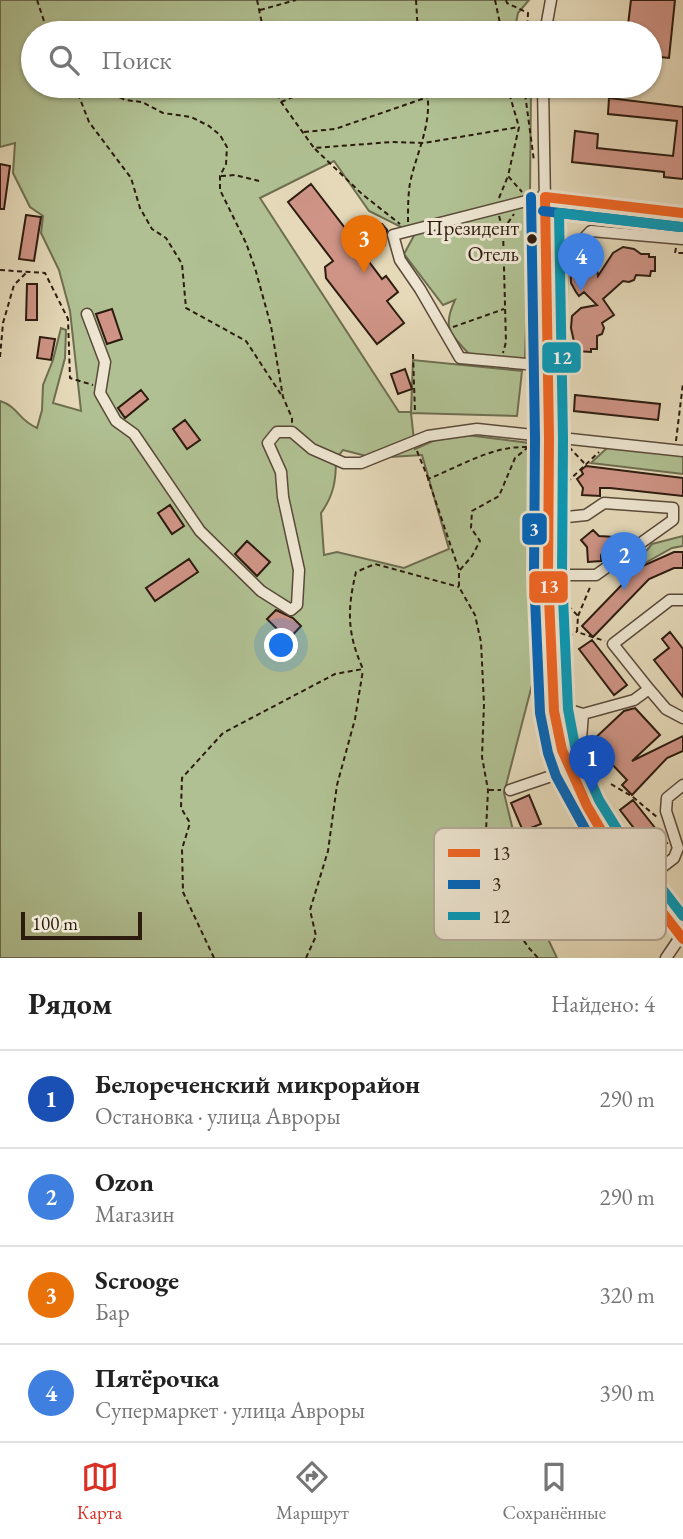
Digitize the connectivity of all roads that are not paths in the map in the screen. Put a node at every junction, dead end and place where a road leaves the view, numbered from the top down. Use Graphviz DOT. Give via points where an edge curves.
graph roads {
  1 [pos="551,0"];
  2 [pos="547,21"];
  3 [pos="543,98"];
  4 [pos="545,197"];
  5 [pos="683,213"];
  6 [pos="683,239"];
  7 [pos="87,314"];
  8 [pos="548,362"];
  9 [pos="549,438"];
  10 [pos="679,451"];
  11 [pos="548,519"];
  12 [pos="554,576"];
  13 [pos="683,600"];
  14 [pos="649,689"];
  15 [pos="554,711"];
  16 [pos="583,714"];
  17 [pos="683,718"];
  18 [pos="569,769"];
  19 [pos="575,781"];
  20 [pos="683,785"];
  21 [pos="510,790"];
  22 [pos="600,828"];
  23 [pos="666,864"];
  24 [pos="666,918"];
  25 [pos="682,936"];
  26 [pos="666,958"];
  1 -- 2 [label="street"];
  3 -- 4 [label="street"];
  4 -- 5 [label="street"];
  4 -- 8 [label="street"];
  4 -- 8 [label="street" via="393,235 400,260 460,358"];
  6 -- 8 [label="street" via="591,231 562,261 561,358"];
  7 -- 9 [label="street" via="105,362 100,393 116,421 134,434 200,531 261,591 291,610 297,605 299,570 281,472 268,443 277,432 292,432 312,449 344,463 360,463 428,436 477,429"];
  8 -- 9 [label="street"];
  9 -- 10 [label="street"];
  9 -- 11 [label="street"];
  11 -- 12 [label="street"];
  11 -- 12 [label="street" via="586,515 604,503 673,508 673,520 596,575"];
  12 -- 15 [label="street"];
  13 -- 14 [label="street" via="670,600 612,644"];
  14 -- 16 [label="street" via="634,700"];
  14 -- 17 [label="street" via="666,709"];
  15 -- 16 [label="street" via="563,708"];
  15 -- 18 [label="street"];
  16 -- 19 [label="street" via="580,739 588,772"];
  18 -- 19 [label="street"];
  18 -- 21 [label="street"];
  19 -- 22 [label="street"];
  20 -- 23 [label="street" via="667,798 666,811 678,848"];
  24 -- 25 [label="street"];
  25 -- 26 [label="street"];
}
